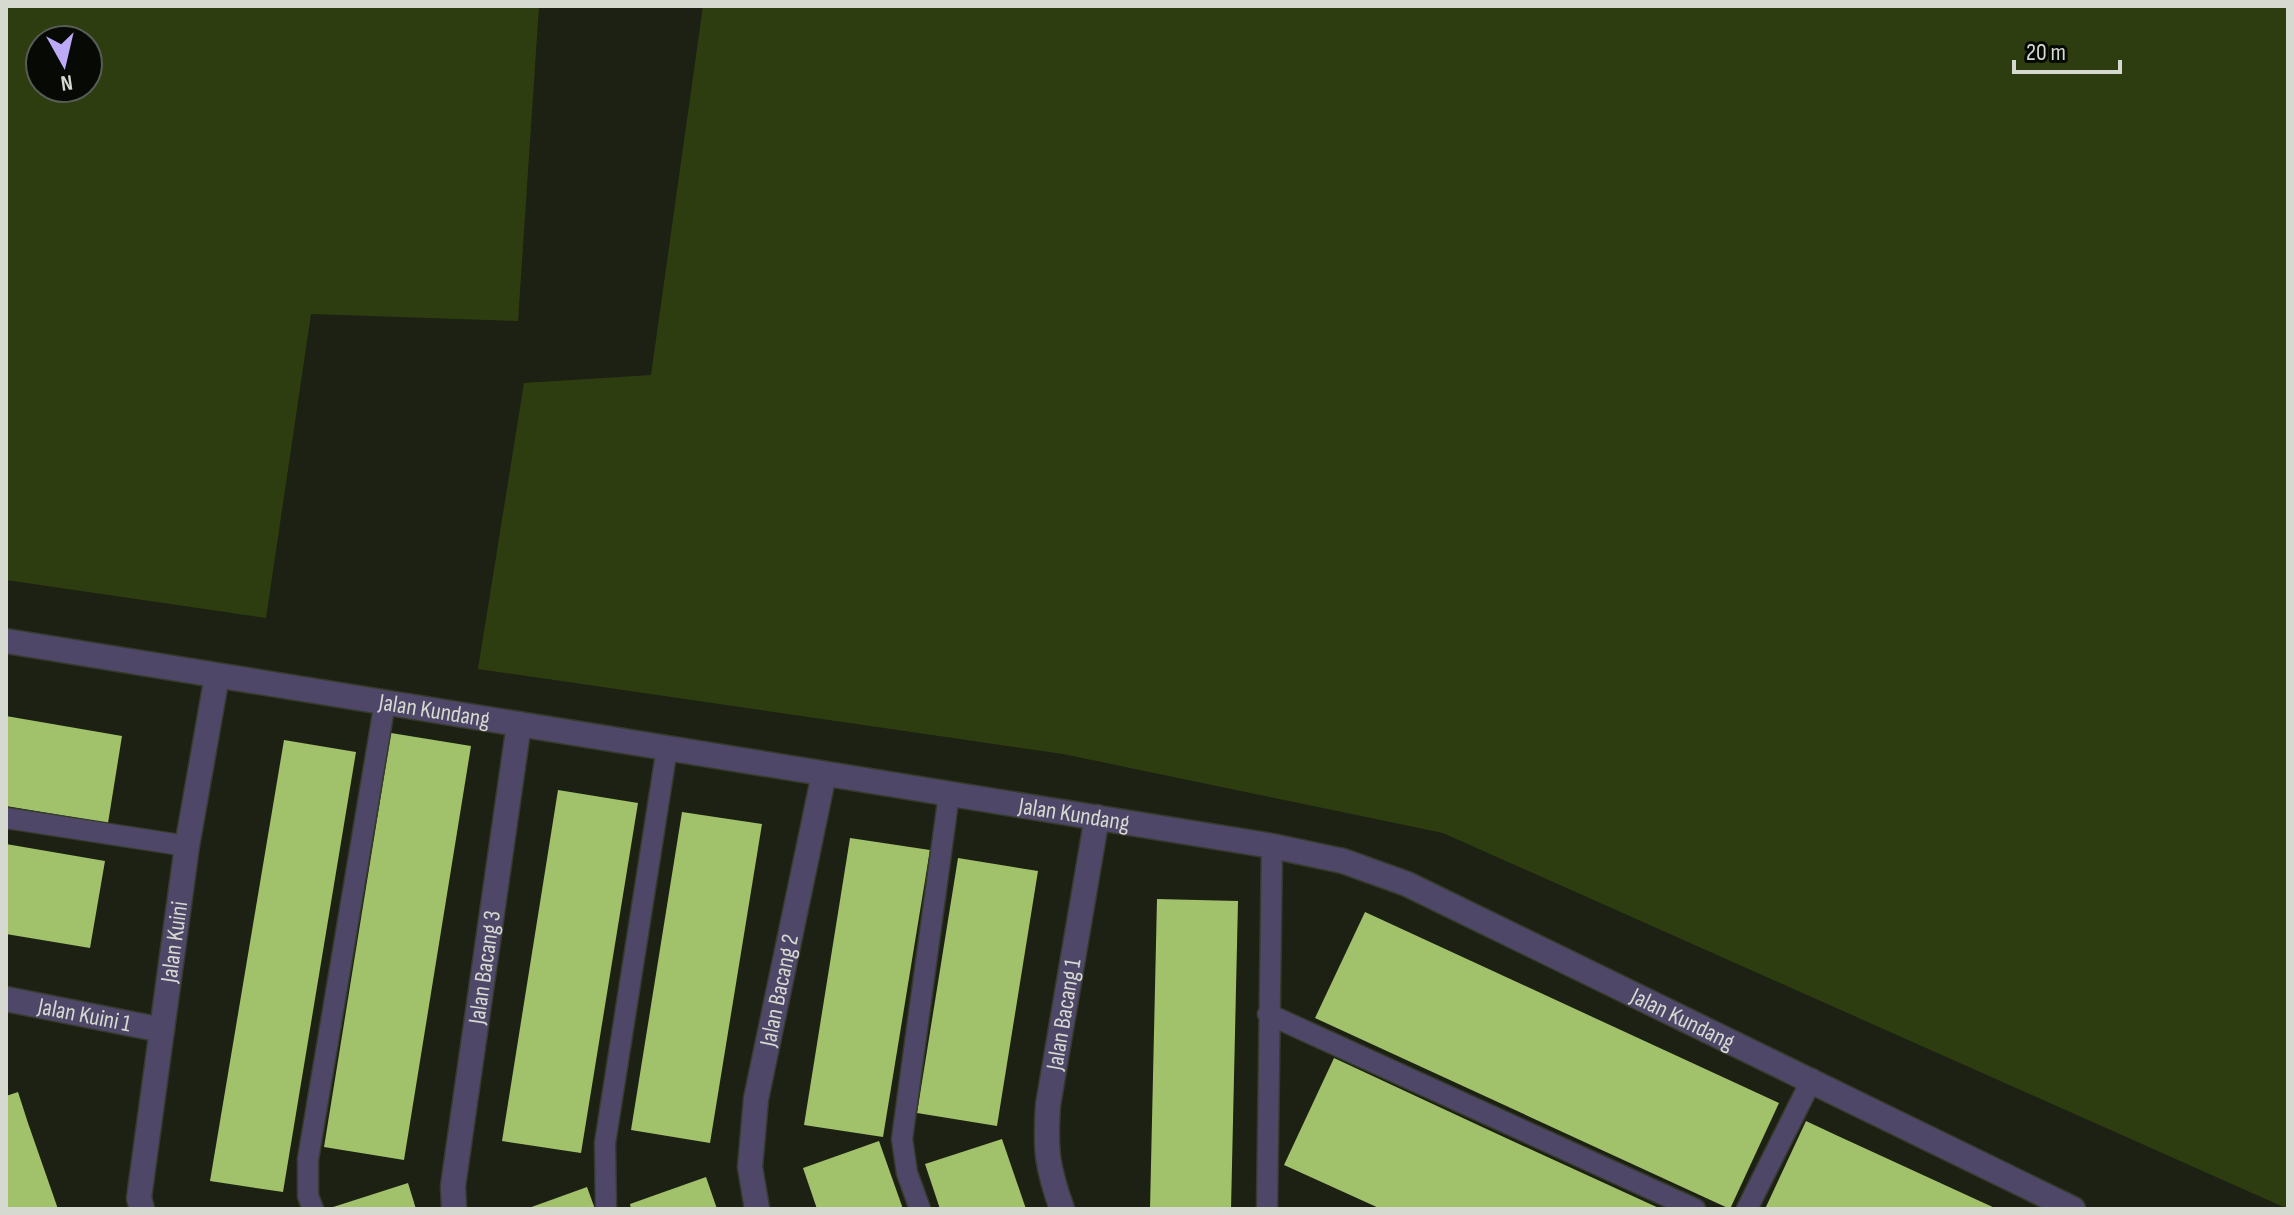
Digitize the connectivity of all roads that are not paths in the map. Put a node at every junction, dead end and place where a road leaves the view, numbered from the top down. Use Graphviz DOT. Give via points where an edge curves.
graph roads {
  1 [pos="6,641"];
  2 [pos="217,676"];
  3 [pos="385,702"];
  4 [pos="519,724"];
  5 [pos="667,748"];
  6 [pos="824,774"];
  7 [pos="949,794"];
  8 [pos="1097,817"];
  9 [pos="6,818"];
  10 [pos="187,846"];
  11 [pos="1272,846"];
  12 [pos="6,999"];
  13 [pos="1268,1014"];
  14 [pos="162,1030"];
  15 [pos="1812,1079"];
  16 [pos="142,1209"];
  17 [pos="313,1209"];
  18 [pos="454,1209"];
  19 [pos="606,1209"];
  20 [pos="757,1209"];
  21 [pos="920,1209"];
  22 [pos="1062,1209"];
  23 [pos="1267,1209"];
  24 [pos="1695,1209"];
  25 [pos="1747,1209"];
  26 [pos="2073,1209"];
  1 -- 2 [label="street, Jalan Kundang"];
  2 -- 3 [label="street, Jalan Kundang"];
  2 -- 10 [label="street, Jalan Kuini"];
  3 -- 4 [label="street, Jalan Kundang"];
  3 -- 17 [label="lane" via="308,1159"];
  4 -- 5 [label="street, Jalan Kundang"];
  4 -- 18 [label="street, Jalan Bacang 3" via="453,1186"];
  5 -- 6 [label="street, Jalan Kundang"];
  5 -- 19 [label="lane" via="605,1143"];
  6 -- 7 [label="street, Jalan Kundang"];
  6 -- 20 [label="street, Jalan Bacang 2" via="756,1099 750,1167"];
  7 -- 8 [label="street, Jalan Kundang"];
  7 -- 21 [label="lane" via="902,1139"];
  8 -- 11 [label="street, Jalan Kundang"];
  8 -- 22 [label="street, Jalan Bacang 1" via="1048,1105 1045,1147"];
  9 -- 10 [label="lane"];
  10 -- 14 [label="street, Jalan Kuini"];
  11 -- 13 [label="lane"];
  11 -- 15 [label="street, Jalan Kundang" via="1343,861 1407,884"];
  12 -- 14 [label="street, Jalan Kuini 1"];
  13 -- 23 [label="lane"];
  13 -- 24 [label="lane"];
  14 -- 16 [label="street, Jalan Kuini" via="139,1198"];
  15 -- 25 [label="lane"];
  15 -- 26 [label="street, Jalan Kundang"];
}
